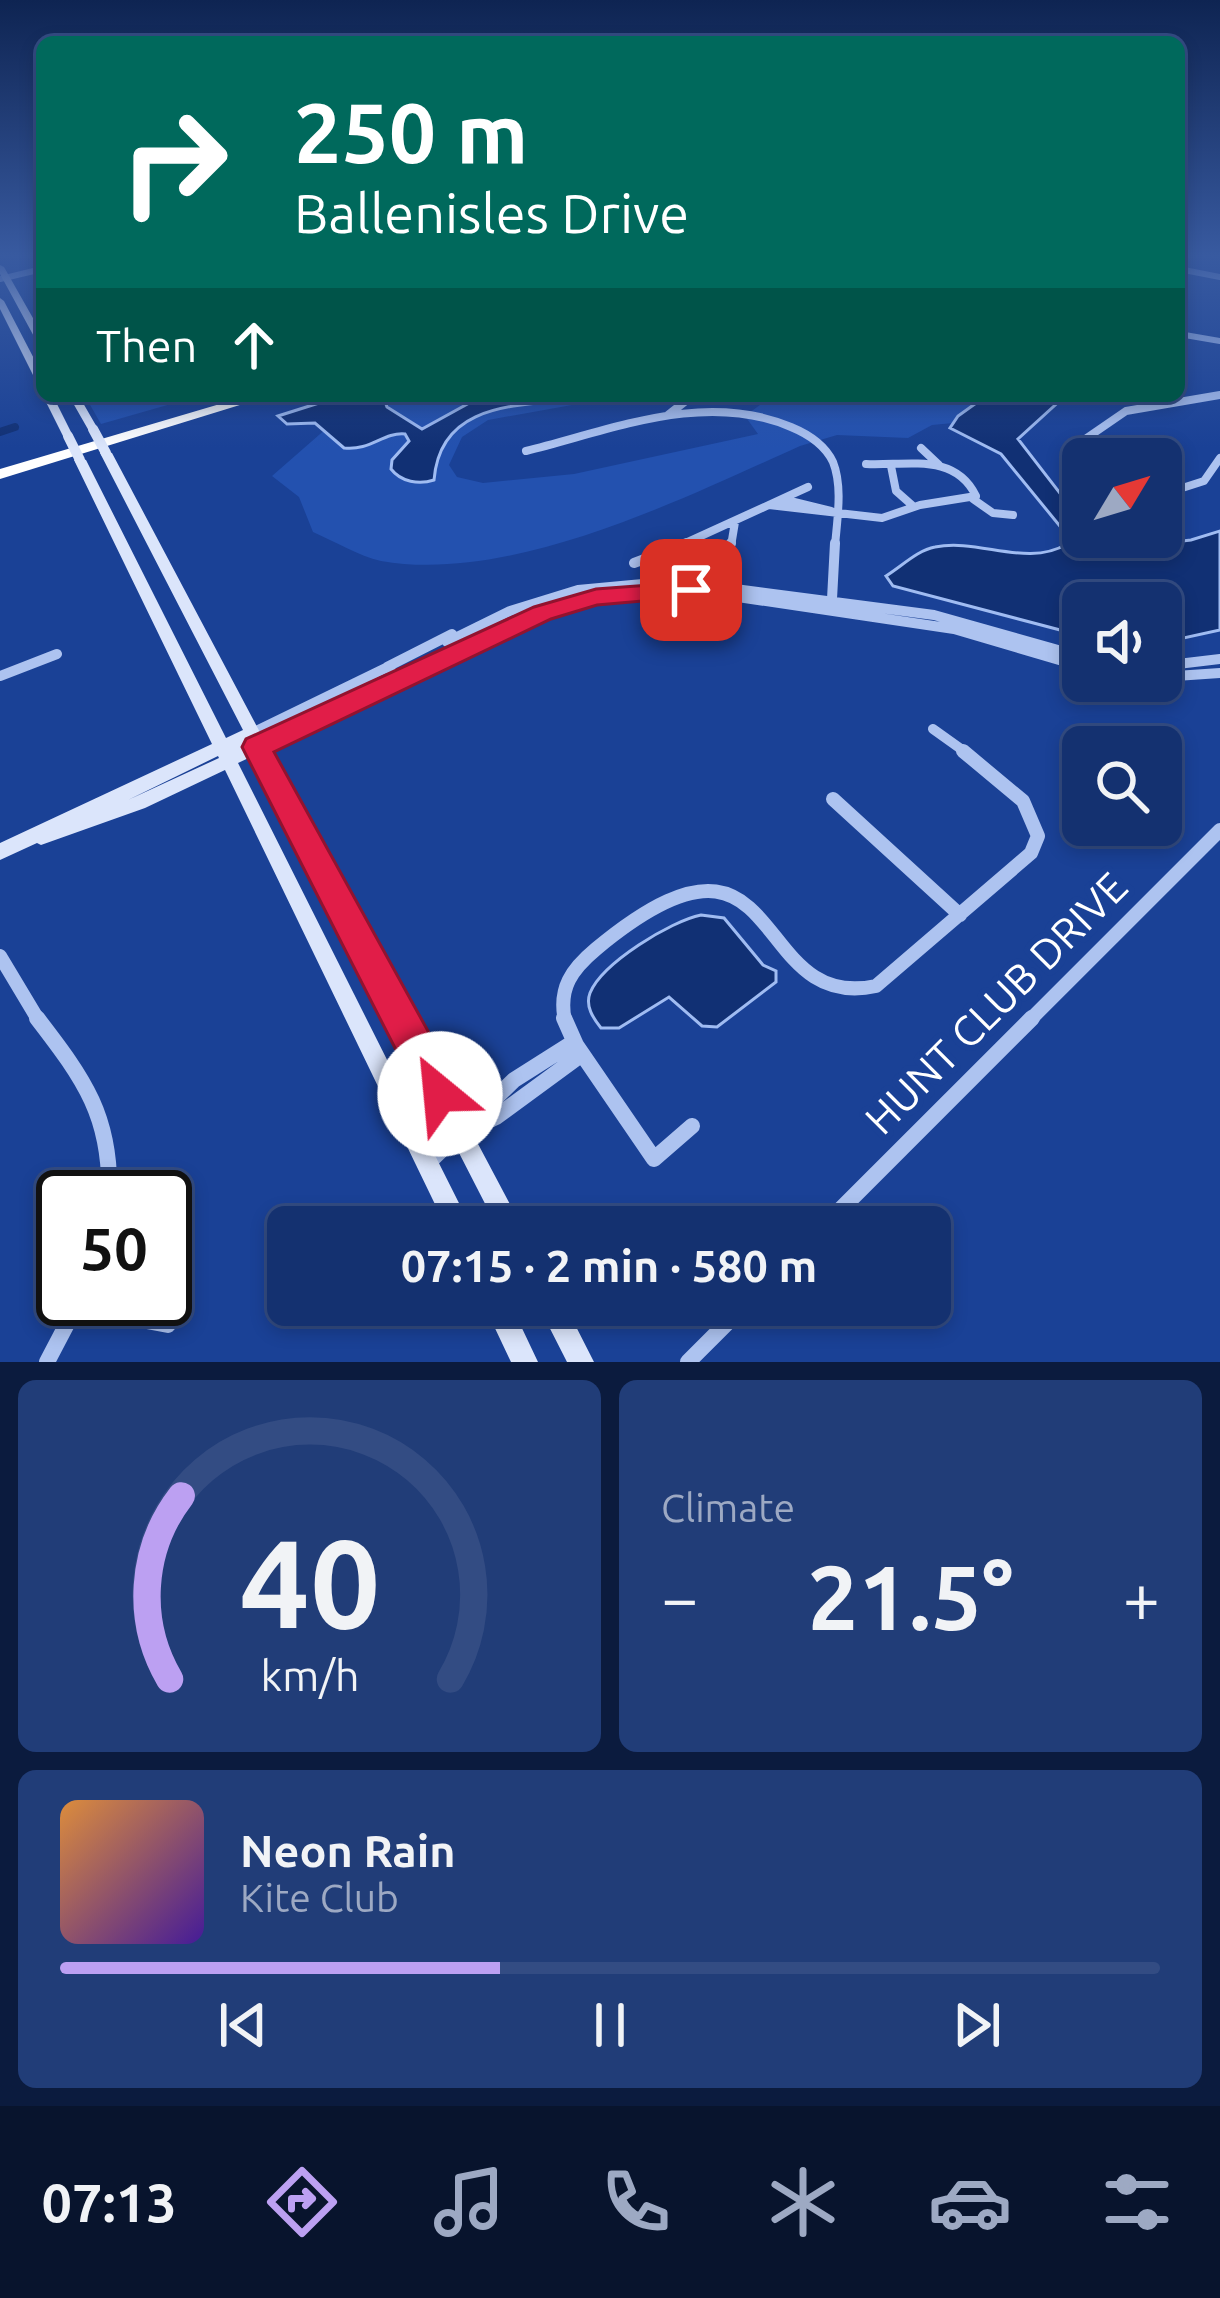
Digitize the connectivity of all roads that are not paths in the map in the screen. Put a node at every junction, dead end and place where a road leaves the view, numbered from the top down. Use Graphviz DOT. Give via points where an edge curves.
graph roads {
  1 [pos="10,321"];
  2 [pos="1185,335"];
  3 [pos="1220,341"];
  4 [pos="36,371"];
  5 [pos="1220,395"];
  6 [pos="1185,399"];
  7 [pos="52,402"];
  8 [pos="77,402"];
  9 [pos="218,402"];
  10 [pos="241,402"];
  11 [pos="685,402"];
  12 [pos="699,402"];
  13 [pos="1163,402"];
  14 [pos="707,411"];
  15 [pos="659,419"];
  16 [pos="1084,438"];
  17 [pos="921,448"];
  18 [pos="526,452"];
  19 [pos="1220,458"];
  20 [pos="866,464"];
  21 [pos="939,465"];
  22 [pos="891,466"];
  23 [pos="0,470"];
  24 [pos="808,488"];
  25 [pos="1182,488"];
  26 [pos="973,499"];
  27 [pos="782,500"];
  28 [pos="769,506"];
  29 [pos="913,506"];
  30 [pos="834,513"];
  31 [pos="1013,515"];
  32 [pos="735,520"];
  33 [pos="668,548"];
  34 [pos="634,563"];
  35 [pos="832,599"];
  36 [pos="510,611"];
  37 [pos="525,620"];
  38 [pos="475,635"];
  39 [pos="444,650"];
  40 [pos="1062,650"];
  41 [pos="57,654"];
  42 [pos="1220,659"];
  43 [pos="1062,661"];
  44 [pos="1182,664"];
  45 [pos="387,667"];
  46 [pos="1220,673"];
  47 [pos="0,676"];
  48 [pos="1182,676"];
  49 [pos="398,681"];
  50 [pos="933,729"];
  51 [pos="253,741"];
  52 [pos="226,755"];
  53 [pos="833,799"];
  54 [pos="1220,830"];
  55 [pos="0,852"];
  56 [pos="960,915"];
  57 [pos="0,956"];
  58 [pos="578,1048"];
  59 [pos="692,1126"];
  60 [pos="461,1133"];
  61 [pos="428,1163"];
  62 [pos="111,1170"];
  63 [pos="449,1206"];
  64 [pos="499,1206"];
  65 [pos="845,1206"];
  66 [pos="66,1326"];
  67 [pos="507,1326"];
  68 [pos="562,1326"];
  69 [pos="725,1326"];
  70 [pos="46,1362"];
  71 [pos="525,1362"];
  72 [pos="581,1362"];
  73 [pos="688,1362"];
  1 -- 4 [label="main road"];
  2 -- 3 [label="street"];
  5 -- 6 [label="street"];
  7 -- 52 [label="main road, bridge"];
  8 -- 51 [label="main road, bridge"];
  9 -- 23 [label="highway"];
  10 -- 23 [label="highway"];
  11 -- 15 [label="street"];
  12 -- 14 [label="street"];
  13 -- 16 [label="street" via="1104,418"];
  14 -- 15 [label="street"];
  14 -- 30 [label="street" via="757,415 820,445 837,474"];
  15 -- 18 [label="street"];
  17 -- 21 [label="street"];
  19 -- 25 [label="street" via="1204,481"];
  20 -- 22 [label="street"];
  21 -- 22 [label="street"];
  21 -- 26 [label="street" via="964,473"];
  22 -- 29 [label="street" via="896,491"];
  24 -- 27 [label="street"];
  26 -- 29 [label="street"];
  26 -- 31 [label="street"];
  27 -- 28 [label="street"];
  27 -- 30 [label="street"];
  28 -- 30 [label="street"];
  28 -- 32 [label="street"];
  29 -- 30 [label="street" via="882,518"];
  30 -- 35 [label="street"];
  32 -- 33 [label="street"];
  32 -- 33 [label="street" via="723,560 682,558"];
  33 -- 34 [label="street"];
  35 -- 36 [label="street" via="631,582"];
  35 -- 40 [label="street" via="974,623"];
  36 -- 38 [label="street"];
  36 -- 45 [label="street"];
  37 -- 38 [label="street"];
  37 -- 43 [label="street" via="596,597 691,590 954,629"];
  37 -- 49 [label="street"];
  38 -- 39 [label="street"];
  39 -- 45 [label="street"];
  39 -- 49 [label="street"];
  41 -- 47 [label="street"];
  42 -- 44 [label="street"];
  45 -- 49 [label="street"];
  45 -- 51 [label="street"];
  46 -- 48 [label="street"];
  49 -- 51 [label="street"];
  50 -- 56 [label="street" via="1023,799 1039,827 1031,854"];
  51 -- 52 [label="main road"];
  51 -- 60 [label="main road"];
  52 -- 55 [label="main road" via="94,822"];
  52 -- 61 [label="main road"];
  53 -- 56 [label="street"];
  54 -- 65 [label="street, HUNT CLUB DRIVE"];
  56 -- 58 [label="street" via="876,986 844,991 807,973 733,895 687,890 573,969 562,1006"];
  57 -- 62 [label="street" via="101,1107"];
  58 -- 59 [label="street" via="654,1160"];
  58 -- 60 [label="street" via="496,1117"];
  60 -- 61 [label="street"];
  60 -- 64 [label="main road"];
  61 -- 63 [label="main road"];
  66 -- 70 [label="street"];
  67 -- 71 [label="main road"];
  68 -- 72 [label="main road"];
  69 -- 73 [label="street"];
}
